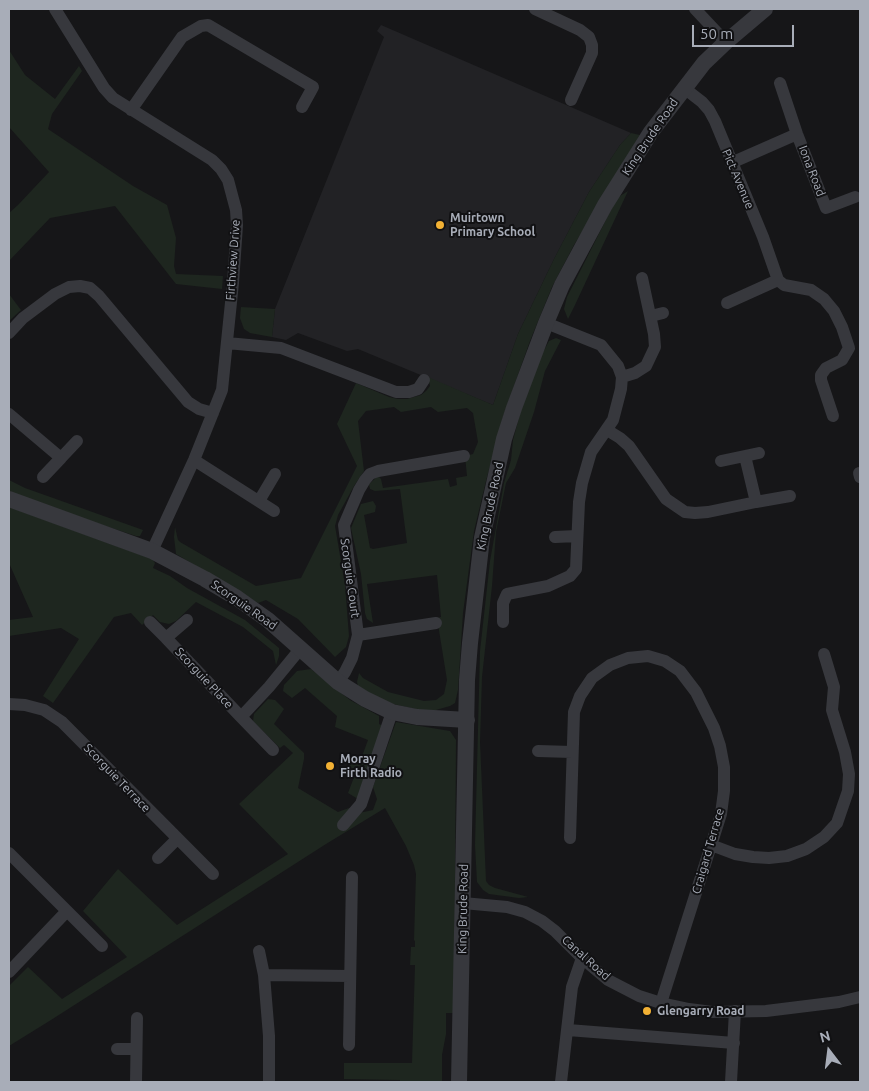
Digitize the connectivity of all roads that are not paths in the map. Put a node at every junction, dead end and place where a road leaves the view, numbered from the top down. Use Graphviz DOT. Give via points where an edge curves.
graph roads {
  1 [pos="55,9"];
  2 [pos="535,9"];
  3 [pos="694,9"];
  4 [pos="765,9"];
  5 [pos="726,42"];
  6 [pos="780,83"];
  7 [pos="684,88"];
  8 [pos="571,100"];
  9 [pos="302,107"];
  10 [pos="131,110"];
  11 [pos="798,134"];
  12 [pos="732,163"];
  13 [pos="855,197"];
  14 [pos="642,278"];
  15 [pos="778,280"];
  16 [pos="727,303"];
  17 [pos="546,322"];
  18 [pos="9,334"];
  19 [pos="227,343"];
  20 [pos="622,377"];
  21 [pos="424,380"];
  22 [pos="213,413"];
  23 [pos="9,414"];
  24 [pos="833,416"];
  25 [pos="607,430"];
  26 [pos="77,441"];
  27 [pos="759,453"];
  28 [pos="464,456"];
  29 [pos="745,456"];
  30 [pos="61,458"];
  31 [pos="194,460"];
  32 [pos="721,461"];
  33 [pos="275,474"];
  34 [pos="43,477"];
  35 [pos="790,496"];
  36 [pos="9,499"];
  37 [pos="259,501"];
  38 [pos="756,502"];
  39 [pos="274,511"];
  40 [pos="577,536"];
  41 [pos="555,537"];
  42 [pos="152,551"];
  43 [pos="187,620"];
  44 [pos="150,622"];
  45 [pos="436,622"];
  46 [pos="502,622"];
  47 [pos="358,635"];
  48 [pos="166,638"];
  49 [pos="301,648"];
  50 [pos="824,654"];
  51 [pos="338,682"];
  52 [pos="9,704"];
  53 [pos="392,712"];
  54 [pos="240,717"];
  55 [pos="467,720"];
  56 [pos="273,750"];
  57 [pos="538,751"];
  58 [pos="572,752"];
  59 [pos="343,825"];
  60 [pos="570,838"];
  61 [pos="176,839"];
  62 [pos="710,845"];
  63 [pos="9,853"];
  64 [pos="158,858"];
  65 [pos="213,874"];
  66 [pos="352,877"];
  67 [pos="463,903"];
  68 [pos="67,911"];
  69 [pos="102,946"];
  70 [pos="259,951"];
  71 [pos="582,958"];
  72 [pos="9,972"];
  73 [pos="264,975"];
  74 [pos="350,976"];
  75 [pos="860,997"];
  76 [pos="661,1003"];
  77 [pos="735,1012"];
  78 [pos="138,1018"];
  79 [pos="568,1030"];
  80 [pos="734,1043"];
  81 [pos="349,1045"];
  82 [pos="117,1049"];
  83 [pos="136,1049"];
  84 [pos="136,1082"];
  85 [pos="268,1082"];
  86 [pos="459,1082"];
  87 [pos="561,1082"];
  88 [pos="731,1082"];
  1 -- 10 [label="street, Firthview Drive" via="104,88"];
  2 -- 8 [label="street" via="580,30 592,44 592,53"];
  3 -- 5 [label="street"];
  4 -- 5 [label="street, King Brude Road"];
  5 -- 7 [label="street, King Brude Road"];
  6 -- 11 [label="street, Iona Road"];
  7 -- 12 [label="street, Pict Avenue" via="709,110"];
  7 -- 17 [label="street, King Brude Road" via="651,132 605,205"];
  9 -- 10 [label="street" via="313,87 208,26 201,26 182,37"];
  10 -- 19 [label="street, Firthview Drive" via="212,160 228,180 237,225"];
  11 -- 12 [label="street, Iona Road"];
  11 -- 13 [label="street, Iona Road" via="826,208"];
  12 -- 15 [label="street, Pict Avenue"];
  14 -- 20 [label="street" via="657,315 655,347 646,366"];
  15 -- 16 [label="street"];
  15 -- 24 [label="street" via="784,285 811,290 824,299 842,327 849,348 842,360 826,368 821,375"];
  17 -- 20 [label="street" via="601,345 618,366"];
  17 -- 55 [label="street, King Brude Road" via="511,415 482,538 470,643"];
  18 -- 22 [label="street" via="23,318 55,294 69,287 90,288 188,402"];
  19 -- 21 [label="street" via="280,348 396,392 418,389"];
  19 -- 22 [label="street, Firthview Drive" via="222,390"];
  20 -- 25 [label="street" via="616,410"];
  22 -- 31 [label="street, Firthview Drive"];
  23 -- 30 [label="street"];
  25 -- 38 [label="street" via="629,446 666,499 685,512 708,512"];
  25 -- 40 [label="street" via="591,452 587,465 579,502"];
  26 -- 30 [label="street"];
  27 -- 29 [label="street"];
  28 -- 47 [label="street, Scorguie Court" via="378,470 365,480 344,525"];
  29 -- 32 [label="street"];
  29 -- 38 [label="street"];
  30 -- 34 [label="street"];
  31 -- 37 [label="street"];
  31 -- 42 [label="street, Firthview Drive"];
  33 -- 37 [label="street"];
  35 -- 38 [label="street"];
  36 -- 42 [label="street, Scorguie Road"];
  37 -- 39 [label="street"];
  40 -- 41 [label="street"];
  40 -- 46 [label="street" via="576,570 548,586 507,594"];
  42 -- 49 [label="street, Scorguie Road" via="237,598"];
  43 -- 48 [label="street, Scorguie Place"];
  44 -- 48 [label="street"];
  45 -- 47 [label="street, Scorguie Court"];
  47 -- 51 [label="street, Scorguie Court" via="352,658"];
  48 -- 54 [label="street, Scorguie Place"];
  49 -- 51 [label="street, Scorguie Road"];
  49 -- 54 [label="street, Scorguie Place"];
  50 -- 62 [label="street" via="834,688 832,710 849,774 848,791 837,823 806,849 787,856 753,857"];
  51 -- 53 [label="street, Scorguie Road"];
  52 -- 61 [label="street, Scorguie Terrace" via="44,710 62,722"];
  53 -- 55 [label="street, Scorguie Road"];
  53 -- 59 [label="street" via="361,804"];
  54 -- 56 [label="street, Scorguie Place"];
  55 -- 67 [label="street, King Brude Road"];
  57 -- 58 [label="street"];
  58 -- 60 [label="street, Craigard Terrace"];
  58 -- 62 [label="street, Craigard Terrace" via="574,712 592,678 610,665 628,658 648,656 665,660 680,671 696,692 720,746 724,791"];
  61 -- 64 [label="street"];
  61 -- 65 [label="street, Scorguie Terrace"];
  62 -- 76 [label="street, Craigard Terrace"];
  63 -- 68 [label="street"];
  66 -- 74 [label="street"];
  67 -- 71 [label="street, Canal Road" via="524,912 556,931"];
  67 -- 86 [label="street, King Brude Road"];
  68 -- 69 [label="street"];
  68 -- 72 [label="street"];
  70 -- 73 [label="street"];
  71 -- 76 [label="street, Canal Road" via="619,986"];
  71 -- 79 [label="street" via="572,986"];
  73 -- 74 [label="street"];
  73 -- 85 [label="street" via="269,1036"];
  74 -- 81 [label="street"];
  75 -- 77 [label="street, Canal Road" via="766,1011"];
  76 -- 77 [label="street, Canal Road" via="689,1010"];
  77 -- 80 [label="street"];
  78 -- 83 [label="street"];
  79 -- 80 [label="street"];
  79 -- 87 [label="street"];
  80 -- 88 [label="street"];
  82 -- 83 [label="street"];
  83 -- 84 [label="street"];
}
